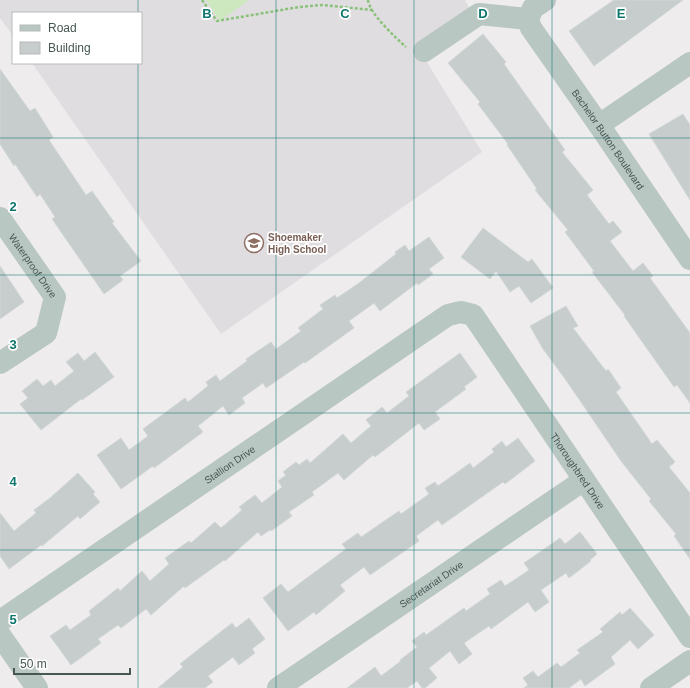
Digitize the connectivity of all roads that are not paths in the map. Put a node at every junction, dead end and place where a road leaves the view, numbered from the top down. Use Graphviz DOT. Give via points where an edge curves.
graph roads {
  1 [pos="545,0"];
  2 [pos="528,19"];
  3 [pos="424,51"];
  4 [pos="690,63"];
  5 [pos="599,125"];
  6 [pos="0,218"];
  7 [pos="690,259"];
  8 [pos="461,312"];
  9 [pos="0,363"];
  10 [pos="584,480"];
  11 [pos="0,621"];
  12 [pos="0,635"];
  13 [pos="690,637"];
  14 [pos="690,661"];
  15 [pos="37,688"];
  16 [pos="278,688"];
  17 [pos="651,688"];
  1 -- 2 [label="street" via="533,8"];
  2 -- 3 [label="street" via="479,14"];
  2 -- 5 [label="street, Bachelor Button Boulevard" via="531,28"];
  4 -- 5 [label="street"];
  5 -- 7 [label="street, Bachelor Button Boulevard"];
  6 -- 9 [label="street, Waterproof Drive" via="56,297 46,333"];
  8 -- 10 [label="street, Thoroughbred Drive" via="473,315"];
  8 -- 11 [label="street, Stallion Drive" via="448,315"];
  10 -- 13 [label="street, Thoroughbred Drive"];
  10 -- 16 [label="street, Secretariat Drive"];
  12 -- 15 [label="street"];
  14 -- 17 [label="street"];
}
